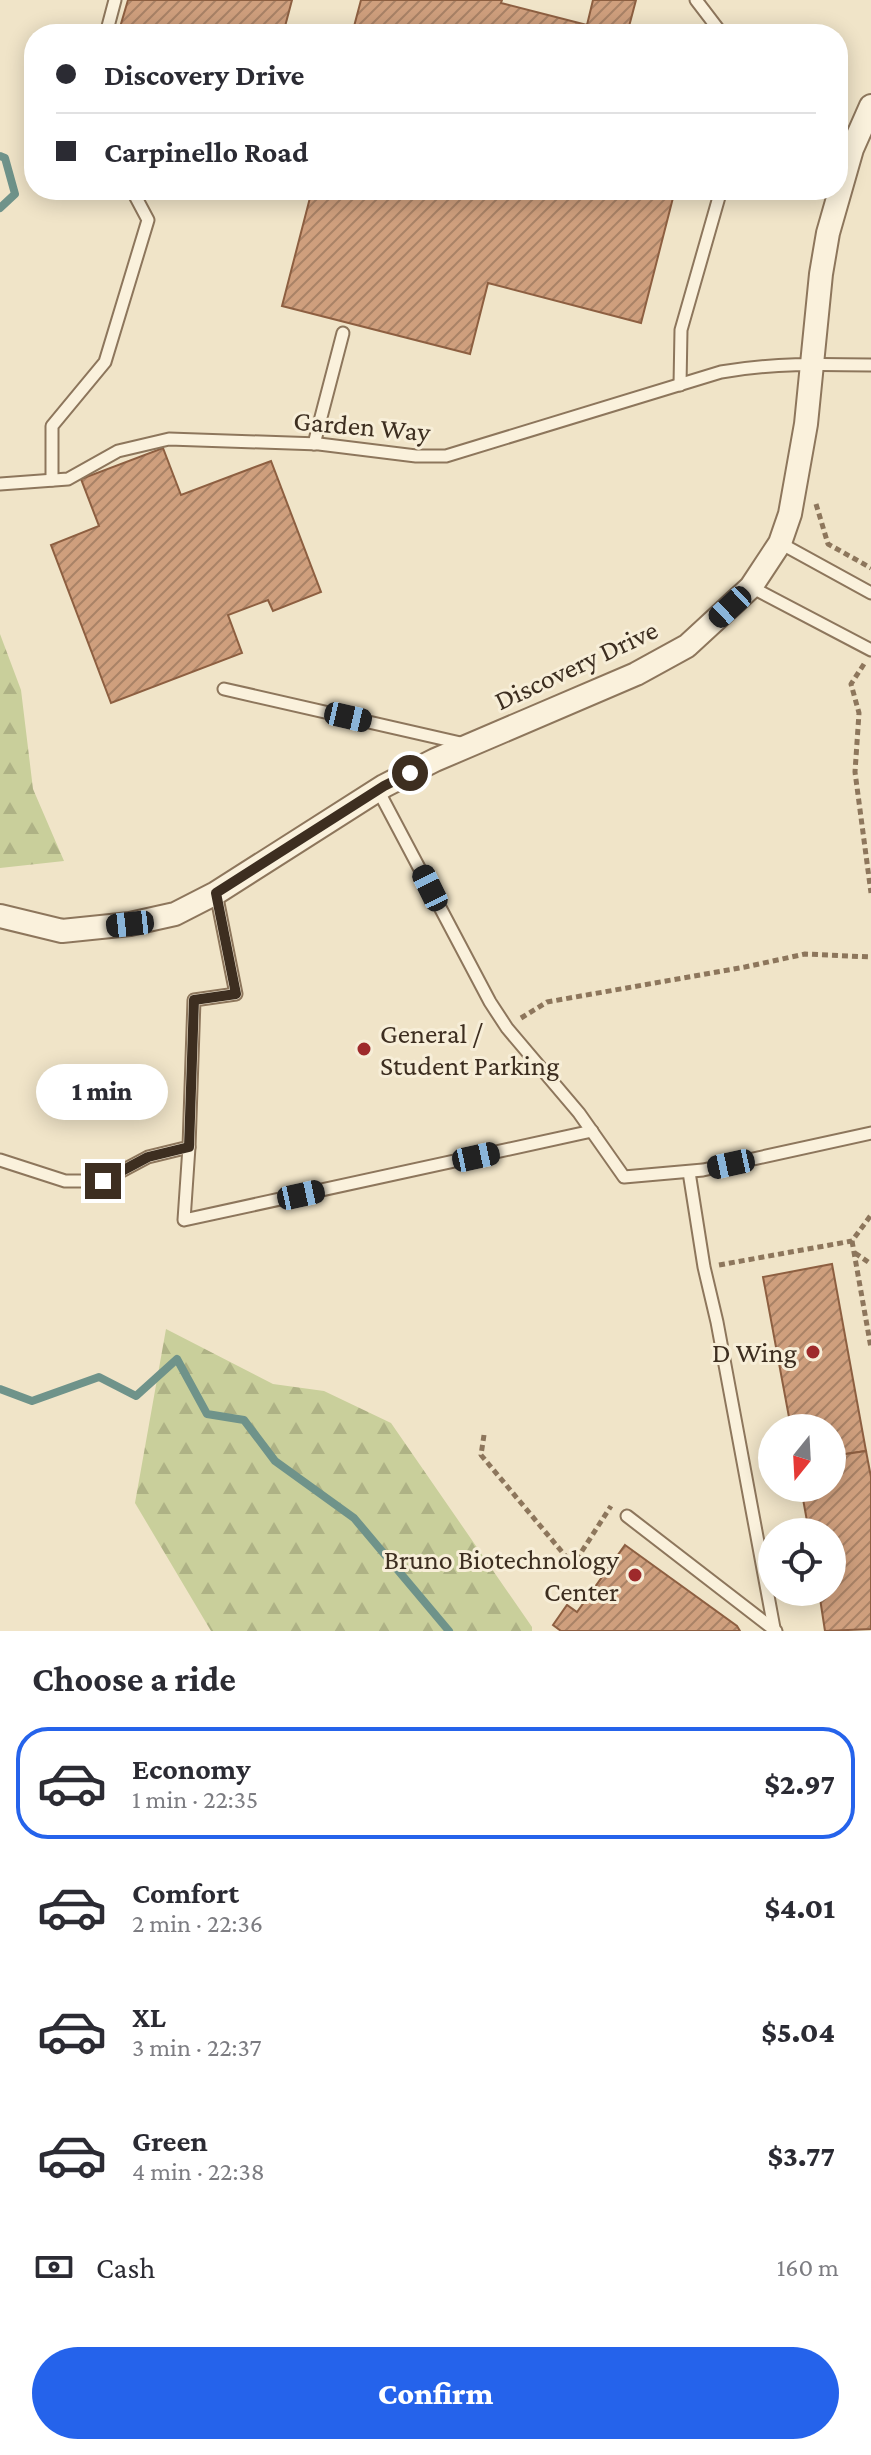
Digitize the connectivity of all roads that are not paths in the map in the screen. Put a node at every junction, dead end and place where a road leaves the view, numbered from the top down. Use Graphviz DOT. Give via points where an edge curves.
graph roads {
  1 [pos="115,0"];
  2 [pos="696,0"];
  3 [pos="109,24"];
  4 [pos="714,24"];
  5 [pos="871,106"];
  6 [pos="848,163"];
  7 [pos="137,200"];
  8 [pos="718,200"];
  9 [pos="837,200"];
  10 [pos="343,333"];
  11 [pos="812,363"];
  12 [pos="871,365"];
  13 [pos="680,385"];
  14 [pos="314,444"];
  15 [pos="52,480"];
  16 [pos="0,484"];
  17 [pos="780,543"];
  18 [pos="751,587"];
  19 [pos="871,593"];
  20 [pos="871,651"];
  21 [pos="224,689"];
  22 [pos="471,746"];
  23 [pos="378,790"];
  24 [pos="216,893"];
  25 [pos="0,916"];
  26 [pos="592,1131"];
  27 [pos="871,1133"];
  28 [pos="189,1147"];
  29 [pos="0,1160"];
  30 [pos="689,1172"];
  31 [pos="627,1516"];
  32 [pos="775,1630"];
  1 -- 3 [label="lane"];
  2 -- 4 [label="lane"];
  5 -- 6 [label="street, Discovery Drive"];
  7 -- 15 [label="lane" via="148,220 105,362 52,426"];
  8 -- 13 [label="lane" via="681,330"];
  9 -- 11 [label="street, Discovery Drive" via="828,233"];
  10 -- 14 [label="lane"];
  11 -- 12 [label="lane, Garden Way"];
  11 -- 13 [label="lane, Garden Way" via="753,366"];
  11 -- 17 [label="street, Discovery Drive" via="806,424"];
  13 -- 14 [label="lane, Garden Way" via="446,456"];
  14 -- 15 [label="lane, Garden Way" via="169,439 118,451 68,479"];
  15 -- 16 [label="lane, Garden Way"];
  17 -- 18 [label="street, Discovery Drive"];
  17 -- 19 [label="lane"];
  18 -- 20 [label="lane"];
  18 -- 22 [label="street, Discovery Drive" via="687,646"];
  21 -- 22 [label="lane"];
  22 -- 23 [label="street, Discovery Drive"];
  23 -- 24 [label="street, Discovery Drive"];
  23 -- 26 [label="lane" via="507,1028"];
  24 -- 25 [label="street, Discovery Drive" via="175,914 130,924 62,931"];
  24 -- 28 [label="lane" via="236,994 194,1000"];
  26 -- 28 [label="lane" via="184,1220"];
  26 -- 30 [label="lane" via="624,1177"];
  27 -- 30 [label="lane"];
  28 -- 29 [label="lane" via="148,1157 103,1181 65,1181"];
  30 -- 32 [label="lane"];
  31 -- 32 [label="lane"];
}
